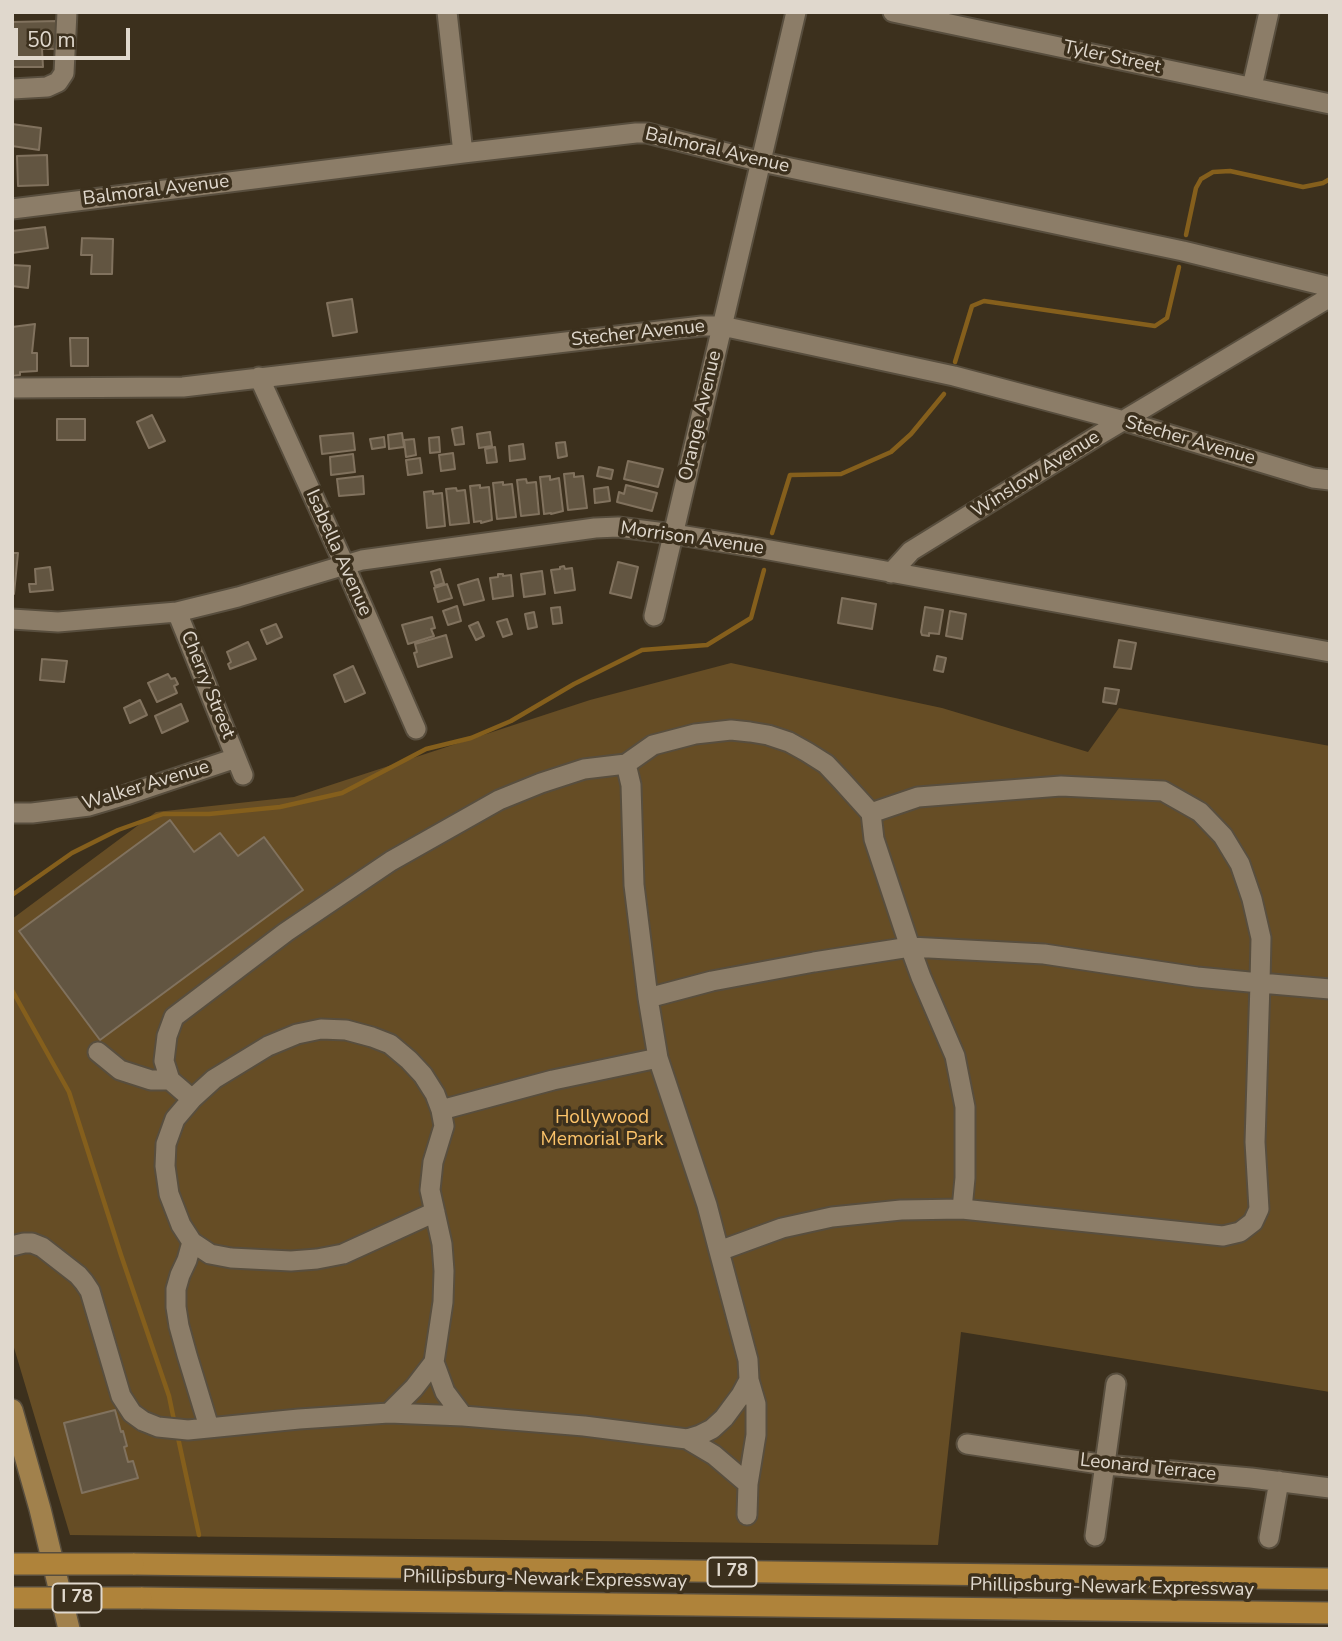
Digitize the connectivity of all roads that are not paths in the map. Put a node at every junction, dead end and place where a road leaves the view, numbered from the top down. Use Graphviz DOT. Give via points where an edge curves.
graph roads {
  1 [pos="67,12"];
  2 [pos="447,12"];
  3 [pos="796,12"];
  4 [pos="893,12"];
  5 [pos="1269,12"];
  6 [pos="1252,87"];
  7 [pos="12,89"];
  8 [pos="1330,104"];
  9 [pos="463,153"];
  10 [pos="762,162"];
  11 [pos="12,209"];
  12 [pos="1330,288"];
  13 [pos="1330,297"];
  14 [pos="722,326"];
  15 [pos="259,377"];
  16 [pos="12,388"];
  17 [pos="1124,421"];
  18 [pos="1330,481"];
  19 [pos="673,534"];
  20 [pos="345,565"];
  21 [pos="891,573"];
  22 [pos="177,612"];
  23 [pos="654,616"];
  24 [pos="12,619"];
  25 [pos="1330,652"];
  26 [pos="416,729"];
  27 [pos="626,764"];
  28 [pos="240,767"];
  29 [pos="12,813"];
  30 [pos="871,813"];
  31 [pos="910,947"];
  32 [pos="1260,982"];
  33 [pos="1330,989"];
  34 [pos="648,998"];
  35 [pos="98,1052"];
  36 [pos="658,1058"];
  37 [pos="170,1080"];
  38 [pos="192,1099"];
  39 [pos="442,1110"];
  40 [pos="962,1209"];
  41 [pos="435,1212"];
  42 [pos="192,1242"];
  43 [pos="12,1245"];
  44 [pos="719,1251"];
  45 [pos="434,1362"];
  46 [pos="750,1380"];
  47 [pos="1116,1384"];
  48 [pos="12,1410"];
  49 [pos="389,1413"];
  50 [pos="463,1416"];
  51 [pos="209,1427"];
  52 [pos="687,1439"];
  53 [pos="967,1444"];
  54 [pos="1106,1465"];
  55 [pos="1279,1481"];
  56 [pos="748,1484"];
  57 [pos="1330,1488"];
  58 [pos="747,1515"];
  59 [pos="1095,1536"];
  60 [pos="1269,1538"];
  61 [pos="12,1564"];
  62 [pos="1330,1579"];
  63 [pos="12,1598"];
  64 [pos="1330,1613"];
  65 [pos="69,1629"];
  1 -- 7 [label="street" via="64,73 58,82"];
  2 -- 9 [label="street"];
  3 -- 10 [label="street, Orange Avenue"];
  4 -- 6 [label="street, Tyler Street"];
  5 -- 6 [label="street"];
  6 -- 8 [label="street, Tyler Street"];
  9 -- 10 [label="street, Balmoral Avenue" via="647,133"];
  9 -- 11 [label="street, Balmoral Avenue"];
  10 -- 12 [label="street, Balmoral Avenue" via="1183,251"];
  10 -- 14 [label="street, Orange Avenue"];
  13 -- 17 [label="street, Winslow Avenue"];
  14 -- 15 [label="street, Stecher Avenue"];
  14 -- 17 [label="street, Stecher Avenue" via="954,376"];
  14 -- 19 [label="street, Orange Avenue"];
  15 -- 16 [label="street, Stecher Avenue" via="183,387"];
  15 -- 20 [label="street, Isabella Avenue"];
  17 -- 18 [label="street, Stecher Avenue"];
  17 -- 21 [label="street, Winslow Avenue" via="911,551"];
  19 -- 20 [label="street, Morrison Avenue" via="595,528"];
  19 -- 21 [label="street, Morrison Avenue"];
  19 -- 23 [label="street, Orange Avenue"];
  20 -- 22 [label="street, Morrison Avenue"];
  20 -- 26 [label="street, Isabella Avenue"];
  21 -- 25 [label="street, Morrison Avenue"];
  22 -- 24 [label="street, Morrison Avenue" via="58,622"];
  22 -- 28 [label="street, Cherry Street"];
  27 -- 30 [label="street" via="653,745 695,734 731,730 768,735 826,764"];
  27 -- 34 [label="street"];
  27 -- 37 [label="street" via="584,769 499,800 391,861 286,932 174,1017 164,1061"];
  28 -- 29 [label="street, Walker Avenue" via="89,806"];
  30 -- 31 [label="street" via="874,839"];
  30 -- 32 [label="street" via="918,797 1061,786 1163,791 1200,812 1223,836 1240,864 1261,938"];
  31 -- 32 [label="street" via="1044,954"];
  31 -- 34 [label="street" via="712,981"];
  31 -- 40 [label="street" via="955,1056 965,1107"];
  32 -- 33 [label="street"];
  32 -- 40 [label="street" via="1255,1142 1259,1209 1253,1222 1240,1232 1223,1236"];
  34 -- 36 [label="street"];
  35 -- 37 [label="street" via="120,1070 151,1080"];
  36 -- 39 [label="street"];
  36 -- 44 [label="street"];
  37 -- 38 [label="street"];
  38 -- 39 [label="street" via="214,1079 268,1046 321,1029 346,1030 390,1044 423,1075"];
  38 -- 42 [label="street" via="175,1119 166,1144 165,1166 169,1194"];
  39 -- 41 [label="street" via="444,1126 430,1190"];
  40 -- 44 [label="street" via="832,1217 782,1228"];
  41 -- 42 [label="street" via="343,1254 317,1259 231,1258 210,1254"];
  41 -- 45 [label="street" via="444,1271"];
  42 -- 51 [label="street" via="176,1289 176,1307"];
  43 -- 51 [label="street" via="42,1247 84,1282 121,1396 132,1413 158,1427"];
  44 -- 46 [label="street"];
  45 -- 49 [label="street"];
  45 -- 50 [label="street" via="445,1392"];
  46 -- 52 [label="street" via="718,1424"];
  46 -- 56 [label="street" via="756,1435"];
  47 -- 54 [label="street"];
  48 -- 65 [label="main road"];
  49 -- 50 [label="street"];
  49 -- 51 [label="street"];
  50 -- 52 [label="street"];
  52 -- 56 [label="street"];
  53 -- 54 [label="street, Leonard Terrace"];
  54 -- 55 [label="street, Leonard Terrace"];
  54 -- 59 [label="street"];
  55 -- 57 [label="street, Leonard Terrace"];
  55 -- 60 [label="street"];
  56 -- 58 [label="street"];
  61 -- 62 [label="highway, Phillipsburg-Newark Expressway / I 78, bridge"];
  63 -- 64 [label="highway, Phillipsburg-Newark Expressway / I 78, bridge"];
}
